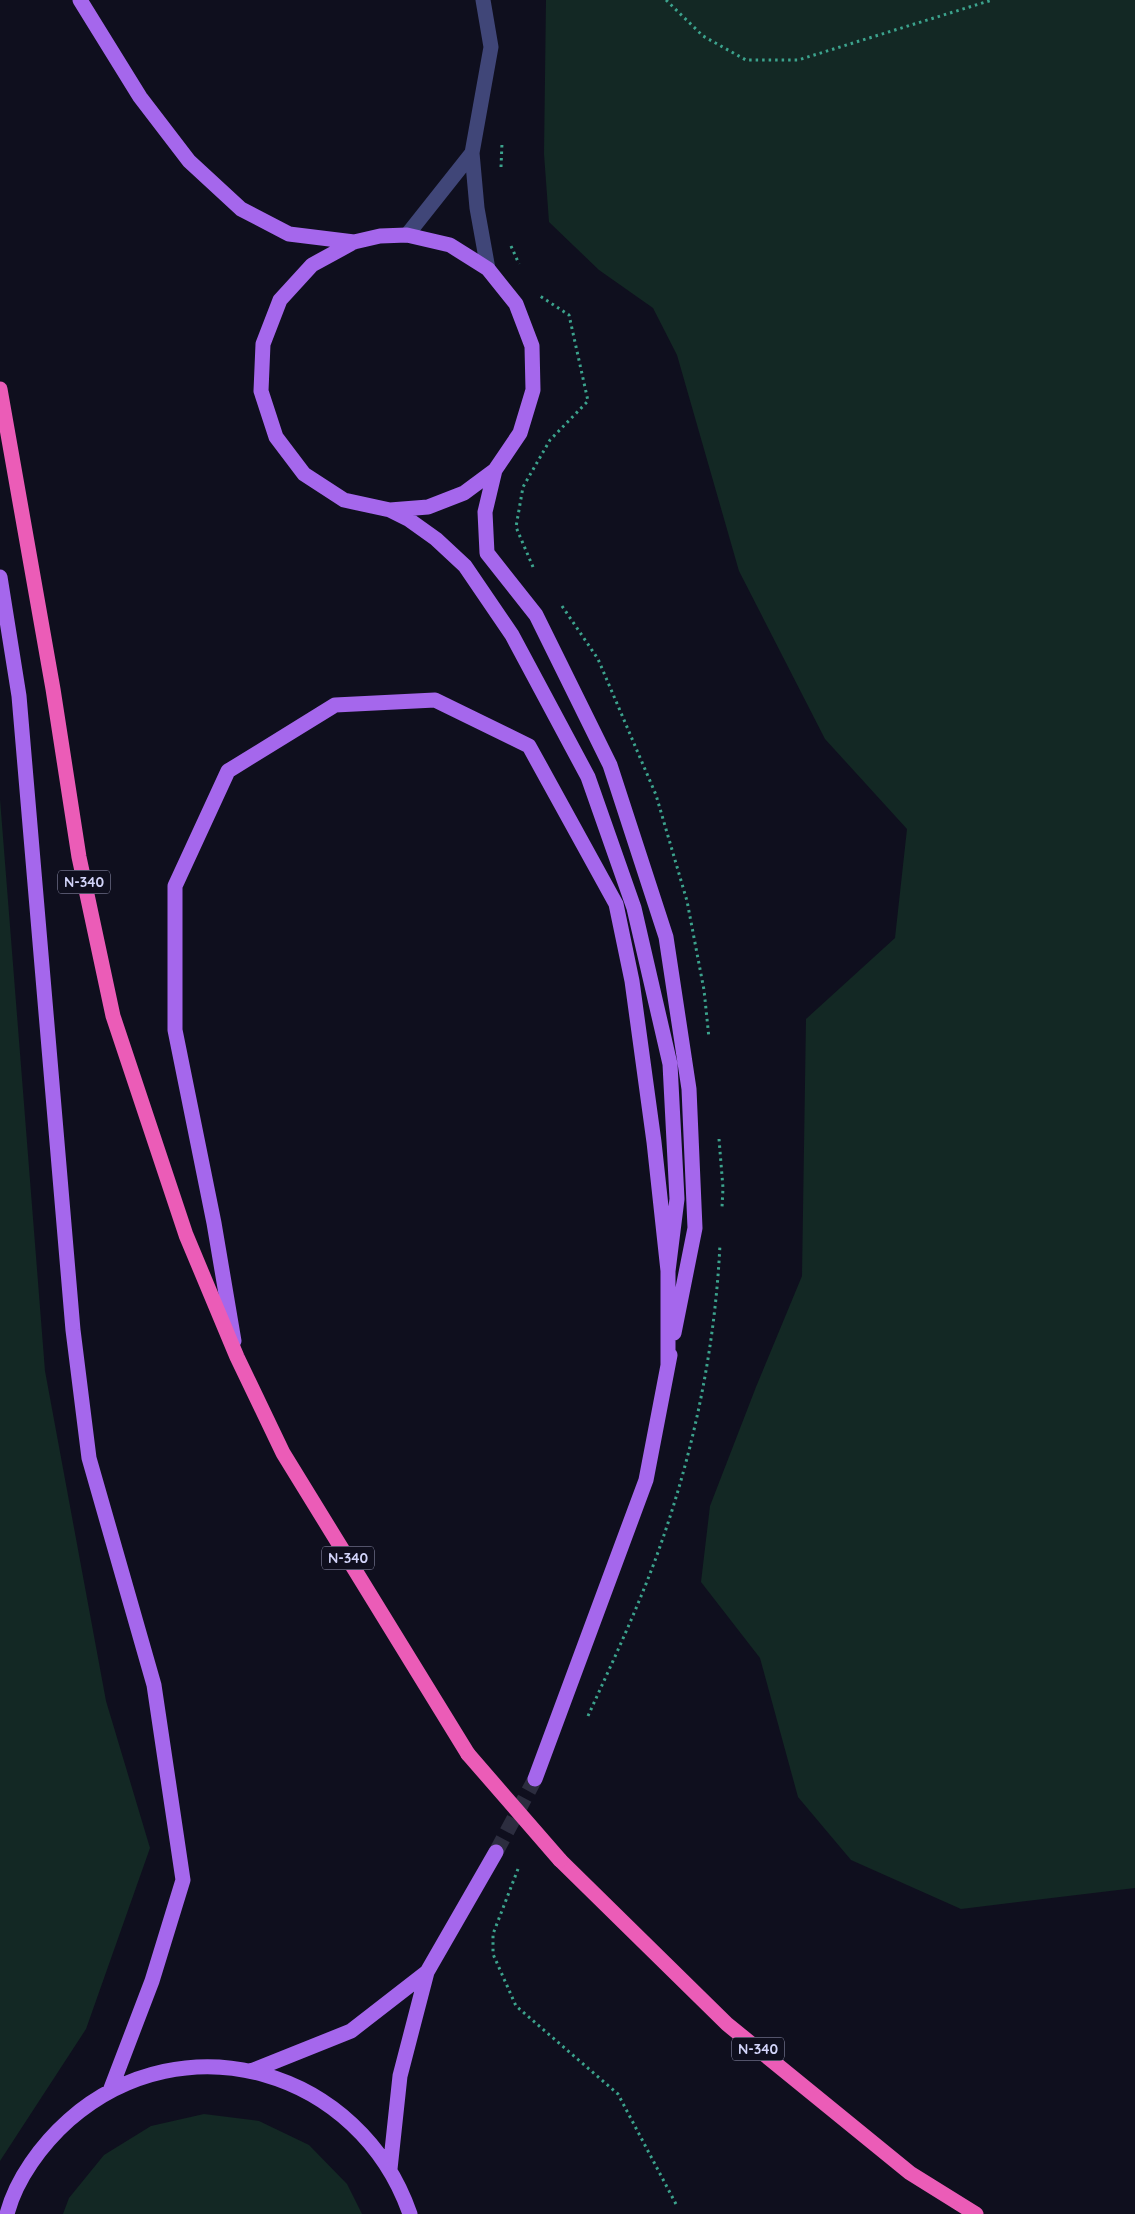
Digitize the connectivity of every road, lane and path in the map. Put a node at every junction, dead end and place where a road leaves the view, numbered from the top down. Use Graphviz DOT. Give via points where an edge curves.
graph roads {
  1 [pos="80,0"];
  2 [pos="483,0"];
  3 [pos="666,0"];
  4 [pos="992,0"];
  5 [pos="472,153"];
  6 [pos="406,235"];
  7 [pos="354,242"];
  8 [pos="488,269"];
  9 [pos="0,389"];
  10 [pos="494,470"];
  11 [pos="390,510"];
  12 [pos="0,577"];
  13 [pos="668,1271"];
  14 [pos="236,1357"];
  15 [pos="668,1365"];
  16 [pos="535,1779"];
  17 [pos="496,1852"];
  18 [pos="518,1869"];
  19 [pos="427,1972"];
  20 [pos="252,2071"];
  21 [pos="110,2091"];
  22 [pos="390,2169"];
  23 [pos="677,2206"];
  24 [pos="7,2214"];
  25 [pos="410,2214"];
  26 [pos="976,2214"];
  1 -- 7 [label="main road" via="140,97 189,161 241,209 290,234"];
  2 -- 5 [label="street" via="491,46"];
  3 -- 4 [label="path" via="703,36 746,60 798,60"];
  5 -- 6 [label="street"];
  5 -- 8 [label="street" via="477,208"];
  6 -- 7 [label="main road"];
  6 -- 8 [label="main road" via="450,245"];
  7 -- 11 [label="main road" via="312,264 280,300 263,344 261,391 276,436 304,474 344,500"];
  8 -- 10 [label="main road" via="516,304 532,346 533,390 520,433"];
  9 -- 14 [label="highway, N-340" via="79,857 113,1016 186,1234"];
  10 -- 11 [label="main road" via="464,493 428,507"];
  10 -- 15 [label="main road" via="485,512 487,554 536,615 610,765 666,937 689,1089 695,1228"];
  11 -- 13 [label="main road" via="436,539 465,566 512,635 588,778 634,908 670,1064 677,1199"];
  12 -- 21 [label="main road" via="19,696 72,1330 89,1458 154,1685 183,1880 152,1981"];
  13 -- 14 [label="main road" via="637,1019 616,904 529,746 435,700 335,705 228,771 175,886 175,1030 214,1223"];
  13 -- 15 [label="main road"];
  14 -- 26 [label="highway, N-340, bridge" via="283,1454 468,1754 560,1860 727,2024 910,2173"];
  15 -- 16 [label="main road" via="646,1480"];
  17 -- 19 [label="main road"];
  18 -- 23 [label="path" via="494,1934 493,1954 516,2006 618,2094"];
  19 -- 20 [label="main road" via="351,2031"];
  19 -- 22 [label="main road" via="400,2076"];
  20 -- 21 [label="main road" via="222,2067 165,2071"];
  20 -- 22 [label="main road" via="279,2078 331,2105 373,2145"];
  21 -- 24 [label="main road" via="83,2108 38,2153 21,2180"];
  22 -- 25 [label="main road"];
}
